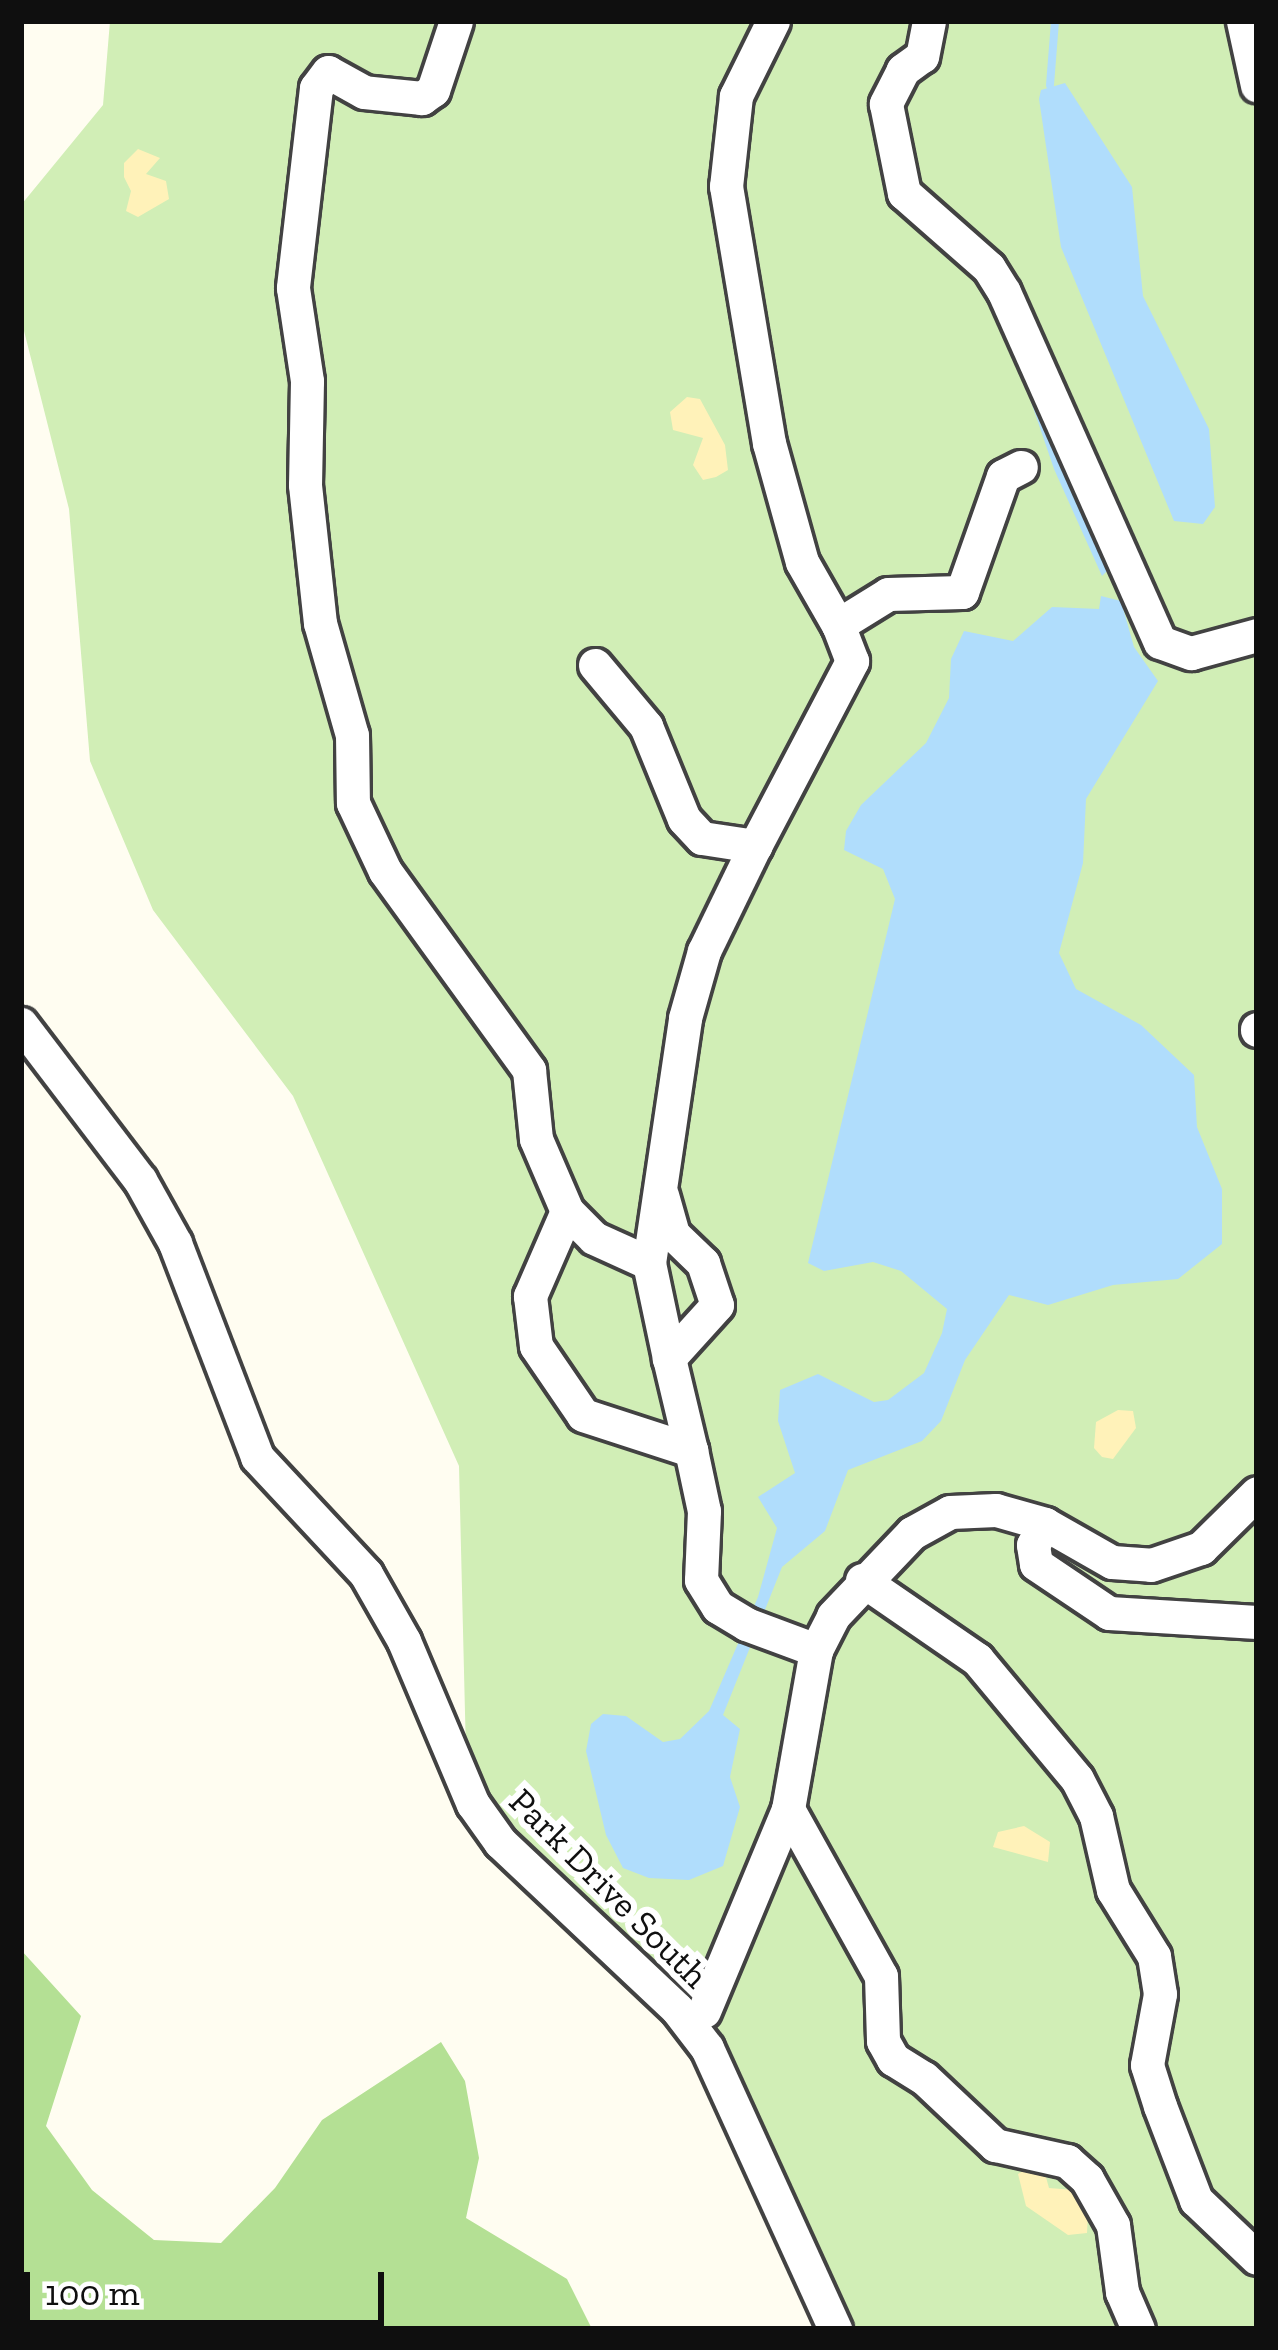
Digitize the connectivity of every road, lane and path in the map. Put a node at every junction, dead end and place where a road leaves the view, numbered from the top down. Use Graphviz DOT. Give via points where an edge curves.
graph roads {
  1 [pos="456,21"];
  2 [pos="773,21"];
  3 [pos="929,21"];
  4 [pos="1243,21"];
  5 [pos="1257,86"];
  6 [pos="1021,467"];
  7 [pos="838,625"];
  8 [pos="1257,635"];
  9 [pos="595,665"];
  10 [pos="754,846"];
  11 [pos="21,1024"];
  12 [pos="658,1182"];
  13 [pos="567,1211"];
  14 [pos="649,1263"];
  15 [pos="669,1358"];
  16 [pos="691,1450"];
  17 [pos="1257,1493"];
  18 [pos="1045,1524"];
  19 [pos="862,1580"];
  20 [pos="1257,1622"];
  21 [pos="816,1650"];
  22 [pos="788,1809"];
  23 [pos="704,2012"];
  24 [pos="1257,2258"];
  25 [pos="836,2329"];
  26 [pos="1138,2329"];
  1 -- 13 [label="street" via="433,90 422,98 364,92 328,72 316,88 293,288 307,381 305,485 323,650 352,735 358,818 386,871 530,1070 536,1139"];
  2 -- 7 [label="street" via="736,96 726,186 770,443 802,562"];
  3 -- 8 [label="street" via="922,56 903,70 886,104 904,193 980,258 1004,292 1160,642 1192,653"];
  4 -- 5 [label="street"];
  6 -- 7 [label="street" via="1003,476 962,592 888,594"];
  7 -- 10 [label="street" via="852,661"];
  9 -- 10 [label="street" via="646,726 684,819 702,838"];
  10 -- 12 [label="street" via="704,951"];
  11 -- 25 [label="street, Park Drive South" via="140,1180 176,1244 257,1457 366,1574 473,1804 500,1842 677,2009 707,2048"];
  12 -- 14 [label="street"];
  12 -- 15 [label="street" via="673,1234 703,1263 717,1305"];
  13 -- 14 [label="street" via="594,1238"];
  13 -- 16 [label="street" via="530,1296 536,1346 583,1414"];
  14 -- 15 [label="street"];
  15 -- 16 [label="street"];
  16 -- 21 [label="street" via="704,1511 701,1580 718,1607"];
  17 -- 18 [label="street" via="1201,1547 1151,1565 1112,1562"];
  18 -- 19 [label="street" via="996,1510 950,1513 912,1533"];
  18 -- 20 [label="street" via="1034,1545 1036,1564 1094,1606 1151,1621 1224,1615"];
  19 -- 21 [label="street"];
  19 -- 24 [label="street" via="977,1659 1076,1779 1096,1816 1113,1890 1154,1957 1160,1994 1147,2065 1160,2106 1196,2200"];
  21 -- 22 [label="street"];
  22 -- 23 [label="street"];
  22 -- 26 [label="street" via="875,1964 885,1996 883,2041 893,2059 995,2145 1067,2161 1087,2180 1114,2225 1122,2292"];
}
